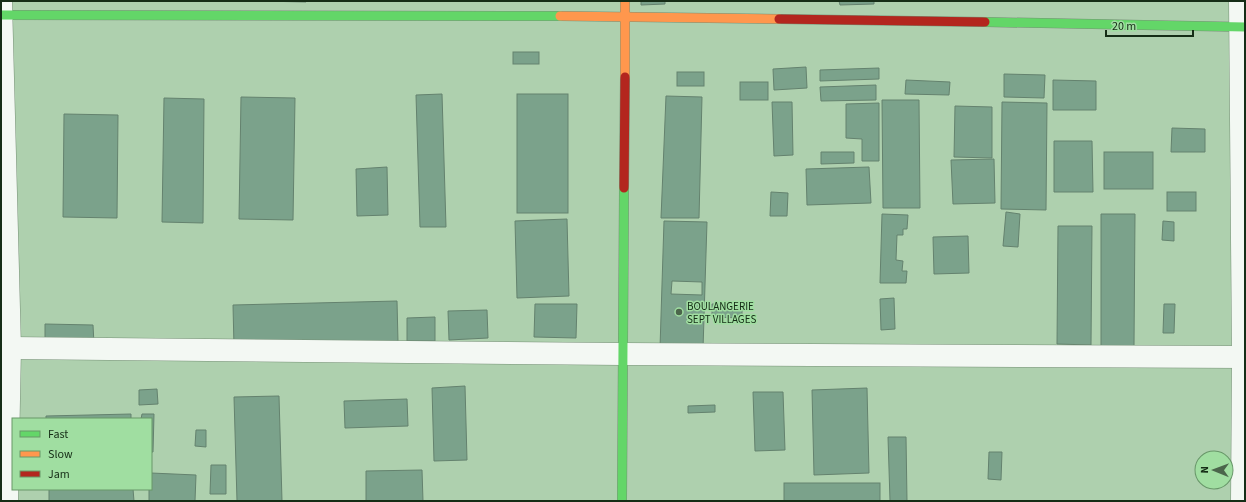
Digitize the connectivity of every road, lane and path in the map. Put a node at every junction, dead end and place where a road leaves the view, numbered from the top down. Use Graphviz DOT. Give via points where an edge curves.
graph roads {
  1 [pos="624,1"];
  2 [pos="1240,1"];
  3 [pos="1,10"];
  4 [pos="624,16"];
  5 [pos="1242,27"];
  6 [pos="10,348"];
  7 [pos="622,354"];
  8 [pos="1244,357"];
  9 [pos="7,501"];
  10 [pos="622,501"];
  11 [pos="1242,501"];
  1 -- 4 [label="street"];
  2 -- 5 [label="street"];
  3 -- 4 [label="street"];
  3 -- 6 [label="street"];
  4 -- 5 [label="street"];
  4 -- 7 [label="street"];
  5 -- 8 [label="street"];
  6 -- 7 [label="street"];
  6 -- 9 [label="street"];
  7 -- 8 [label="street"];
  7 -- 10 [label="street"];
  8 -- 11 [label="street"];
}
